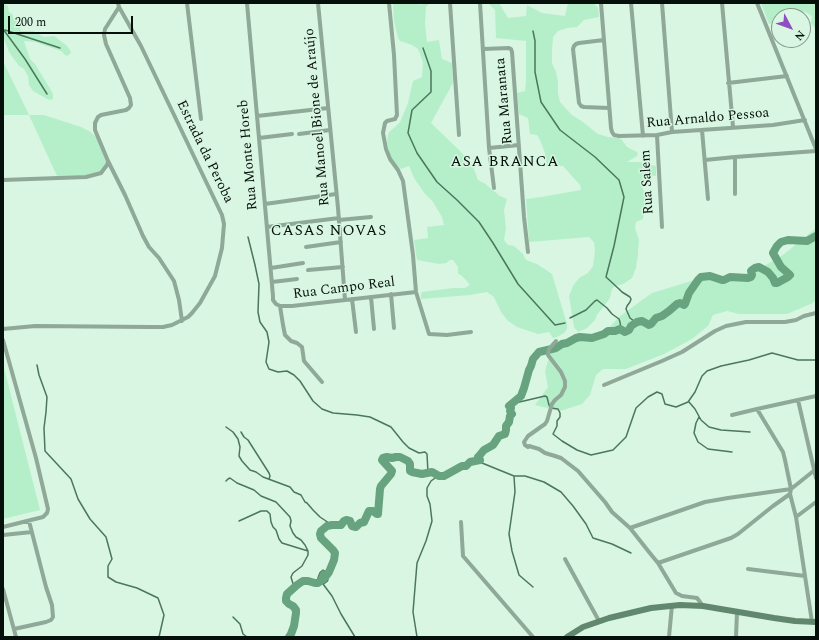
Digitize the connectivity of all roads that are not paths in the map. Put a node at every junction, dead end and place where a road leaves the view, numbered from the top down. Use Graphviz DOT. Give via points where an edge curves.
graph roads {
  1 [pos="187,3"];
  2 [pos="247,3"];
  3 [pos="318,3"];
  4 [pos="389,3"];
  5 [pos="450,3"];
  6 [pos="480,3"];
  7 [pos="601,3"];
  8 [pos="631,3"];
  9 [pos="662,3"];
  10 [pos="722,3"];
  11 [pos="757,3"];
  12 [pos="118,5"];
  13 [pos="604,40"];
  14 [pos="483,49"];
  15 [pos="787,76"];
  16 [pos="728,83"];
  17 [pos="328,108"];
  18 [pos="609,108"];
  19 [pos="257,116"];
  20 [pos="201,119"];
  21 [pos="805,120"];
  22 [pos="733,127"];
  23 [pos="330,130"];
  24 [pos="702,130"];
  25 [pos="672,132"];
  26 [pos="292,134"];
  27 [pos="299,134"];
  28 [pos="459,135"];
  29 [pos="657,135"];
  30 [pos="643,136"];
  31 [pos="259,138"];
  32 [pos="519,145"];
  33 [pos="489,148"];
  34 [pos="816,150"];
  35 [pos="735,157"];
  36 [pos="705,160"];
  37 [pos="108,162"];
  38 [pos="3,180"];
  39 [pos="494,188"];
  40 [pos="336,194"];
  41 [pos="735,194"];
  42 [pos="708,199"];
  43 [pos="265,204"];
  44 [pos="371,217"];
  45 [pos="339,219"];
  46 [pos="267,227"];
  47 [pos="662,227"];
  48 [pos="341,242"];
  49 [pos="306,247"];
  50 [pos="528,252"];
  51 [pos="303,263"];
  52 [pos="342,267"];
  53 [pos="270,268"];
  54 [pos="308,270"];
  55 [pos="297,279"];
  56 [pos="272,282"];
  57 [pos="416,292"];
  58 [pos="391,294"];
  59 [pos="371,297"];
  60 [pos="352,299"];
  61 [pos="345,300"];
  62 [pos="276,304"];
  63 [pos="280,306"];
  64 [pos="816,313"];
  65 [pos="182,321"];
  66 [pos="394,328"];
  67 [pos="3,329"];
  68 [pos="374,329"];
  69 [pos="356,332"];
  70 [pos="471,332"];
  71 [pos="3,340"];
  72 [pos="556,341"];
  73 [pos="322,382"];
  74 [pos="604,386"];
  75 [pos="816,396"];
  76 [pos="798,400"];
  77 [pos="757,409"];
  78 [pos="732,415"];
  79 [pos="815,470"];
  80 [pos="816,478"];
  81 [pos="791,489"];
  82 [pos="790,494"];
  83 [pos="816,502"];
  84 [pos="796,517"];
  85 [pos="29,521"];
  86 [pos="461,522"];
  87 [pos="3,528"];
  88 [pos="630,528"];
  89 [pos="32,532"];
  90 [pos="3,535"];
  91 [pos="565,559"];
  92 [pos="658,563"];
  93 [pos="748,569"];
  94 [pos="805,576"];
  95 [pos="3,589"];
  96 [pos="672,606"];
  97 [pos="703,606"];
  98 [pos="737,612"];
  99 [pos="600,621"];
  100 [pos="814,622"];
  101 [pos="14,629"];
  102 [pos="16,637"];
  103 [pos="533,637"];
  104 [pos="567,637"];
  105 [pos="669,637"];
  106 [pos="736,637"];
  1 -- 20 [label="street"];
  2 -- 19 [label="street, Rua Monte Horeb"];
  3 -- 17 [label="street, Rua Manoel Bione de Araújo"];
  4 -- 57 [label="street" via="397,115 395,119 386,121 383,133 390,159 403,181"];
  5 -- 28 [label="street"];
  6 -- 14 [label="street"];
  7 -- 13 [label="street"];
  8 -- 30 [label="street"];
  9 -- 25 [label="street"];
  10 -- 16 [label="street"];
  11 -- 15 [label="street"];
  12 -- 37 [label="street" via="104,35 131,106 126,110 101,115 95,123 95,130"];
  12 -- 65 [label="street, Estrada da Peroba" via="141,46 223,219 222,248 215,276 200,303"];
  13 -- 18 [label="street"];
  13 -- 18 [label="street" via="579,43 573,49 579,103 584,107"];
  14 -- 32 [label="street, Rua Maranata" via="512,50"];
  14 -- 33 [label="street"];
  15 -- 16 [label="street"];
  15 -- 21 [label="street"];
  16 -- 22 [label="street"];
  17 -- 19 [label="street"];
  17 -- 23 [label="street, Rua Manoel Bione de Araújo"];
  18 -- 30 [label="street, Rua Arnaldo Pessoa" via="614,135"];
  19 -- 31 [label="street, Rua Monte Horeb"];
  21 -- 22 [label="street, Rua Arnaldo Pessoa"];
  21 -- 34 [label="street"];
  22 -- 24 [label="street, Rua Arnaldo Pessoa"];
  23 -- 27 [label="street"];
  23 -- 40 [label="street, Rua Manoel Bione de Araújo"];
  24 -- 25 [label="street, Rua Arnaldo Pessoa"];
  24 -- 36 [label="street"];
  25 -- 29 [label="street, Rua Arnaldo Pessoa"];
  26 -- 31 [label="street"];
  29 -- 30 [label="street, Rua Arnaldo Pessoa"];
  29 -- 47 [label="street, Rua Salem"];
  31 -- 43 [label="street, Rua Monte Horeb"];
  32 -- 33 [label="street"];
  32 -- 50 [label="street, Rua Maranata"];
  33 -- 39 [label="street"];
  34 -- 35 [label="street"];
  35 -- 36 [label="street"];
  35 -- 41 [label="street"];
  36 -- 42 [label="street"];
  37 -- 38 [label="street" via="101,173 86,177"];
  37 -- 65 [label="street" via="149,247 174,281"];
  40 -- 43 [label="street"];
  40 -- 45 [label="street, Rua Manoel Bione de Araújo"];
  43 -- 46 [label="street, Rua Monte Horeb"];
  44 -- 45 [label="street"];
  45 -- 46 [label="street"];
  45 -- 48 [label="street, Rua Manoel Bione de Araújo"];
  46 -- 53 [label="street, Rua Monte Horeb"];
  48 -- 49 [label="street"];
  48 -- 52 [label="street, Rua Manoel Bione de Araújo"];
  51 -- 53 [label="street"];
  52 -- 54 [label="street"];
  52 -- 61 [label="street, Rua Manoel Bione de Araújo"];
  53 -- 56 [label="street, Rua Monte Horeb"];
  55 -- 56 [label="street"];
  56 -- 62 [label="street, Rua Monte Horeb"];
  57 -- 58 [label="street, Rua Campo Real"];
  57 -- 70 [label="street" via="429,334"];
  58 -- 59 [label="street, Rua Campo Real"];
  58 -- 66 [label="street"];
  59 -- 60 [label="street, Rua Campo Real"];
  59 -- 68 [label="street"];
  60 -- 61 [label="street, Rua Campo Real"];
  60 -- 69 [label="street"];
  61 -- 63 [label="street, Rua Campo Real"];
  62 -- 63 [label="street, Rua Campo Real"];
  63 -- 73 [label="street" via="285,335 302,348 304,361"];
  64 -- 74 [label="street" via="785,322 746,322 726,326 682,352"];
  65 -- 67 [label="street, Estrada da Peroba" via="163,327 35,326"];
  71 -- 85 [label="street" via="48,509 43,517"];
  72 -- 88 [label="street" via="551,345 548,355 563,376 565,387 552,405 547,421 528,436 525,445 561,458 578,471 612,512"];
  75 -- 76 [label="street"];
  76 -- 77 [label="street"];
  76 -- 79 [label="street"];
  77 -- 78 [label="street"];
  77 -- 81 [label="street" via="783,452"];
  79 -- 80 [label="street"];
  79 -- 81 [label="street"];
  81 -- 82 [label="street"];
  81 -- 88 [label="street" via="705,502"];
  82 -- 84 [label="street"];
  82 -- 92 [label="street" via="731,538"];
  83 -- 84 [label="street"];
  84 -- 94 [label="street"];
  85 -- 87 [label="street"];
  85 -- 89 [label="street"];
  86 -- 103 [label="street" via="463,556"];
  88 -- 92 [label="street"];
  89 -- 90 [label="street"];
  89 -- 101 [label="street" via="53,617 46,622"];
  91 -- 99 [label="street"];
  92 -- 97 [label="street" via="676,593 697,598"];
  93 -- 94 [label="street"];
  94 -- 100 [label="street"];
  95 -- 101 [label="street"];
  96 -- 97 [label="main road"];
  96 -- 99 [label="main road" via="651,608"];
  96 -- 105 [label="street"];
  97 -- 98 [label="main road"];
  98 -- 100 [label="main road"];
  98 -- 106 [label="street"];
  99 -- 104 [label="main road" via="583,627"];
  101 -- 102 [label="street"];
}
